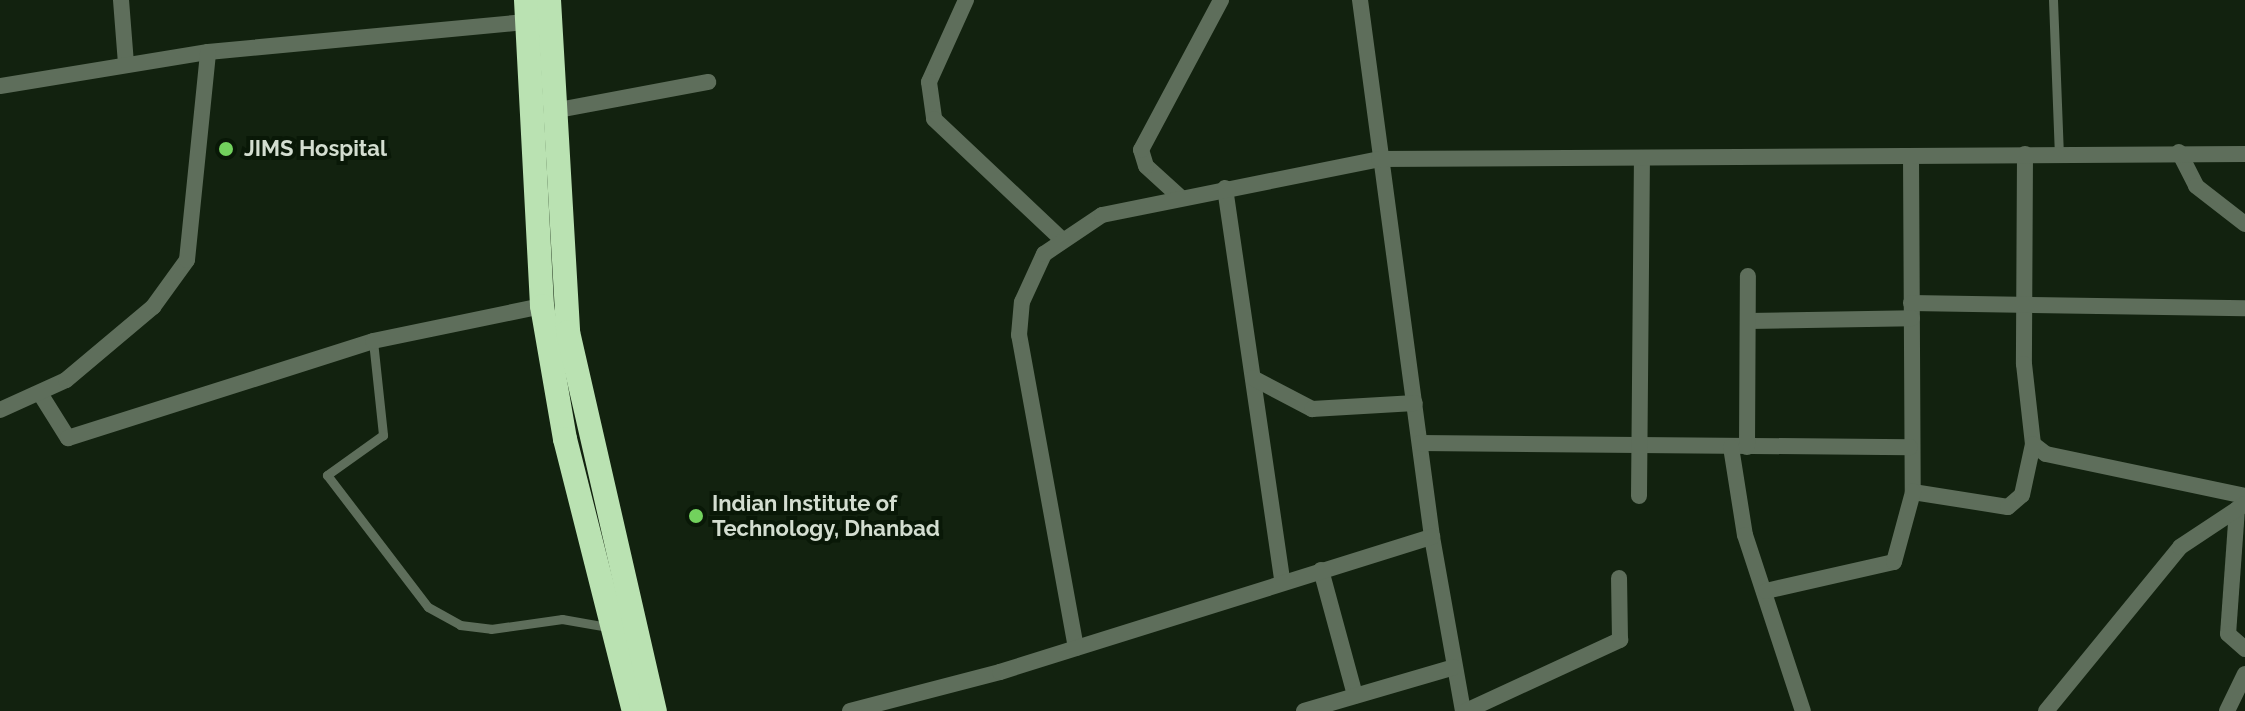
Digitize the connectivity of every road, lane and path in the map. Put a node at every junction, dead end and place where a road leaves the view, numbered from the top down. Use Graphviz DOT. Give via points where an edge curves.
graph roads {
  1 [pos="121,0"];
  2 [pos="549,0"];
  3 [pos="966,0"];
  4 [pos="1221,0"];
  5 [pos="1360,0"];
  6 [pos="2053,0"];
  7 [pos="527,11"];
  8 [pos="208,52"];
  9 [pos="126,64"];
  10 [pos="708,82"];
  11 [pos="0,86"];
  12 [pos="553,111"];
  13 [pos="2179,152"];
  14 [pos="2025,154"];
  15 [pos="2059,154"];
  16 [pos="2245,154"];
  17 [pos="1911,157"];
  18 [pos="1379,159"];
  19 [pos="1642,162"];
  20 [pos="1225,188"];
  21 [pos="1181,198"];
  22 [pos="2245,224"];
  23 [pos="1059,237"];
  24 [pos="1748,276"];
  25 [pos="542,306"];
  26 [pos="2245,308"];
  27 [pos="2024,310"];
  28 [pos="1912,311"];
  29 [pos="1748,321"];
  30 [pos="373,341"];
  31 [pos="1253,378"];
  32 [pos="41,395"];
  33 [pos="1415,403"];
  34 [pos="0,410"];
  35 [pos="1420,443"];
  36 [pos="2033,444"];
  37 [pos="1739,447"];
  38 [pos="1910,447"];
  39 [pos="1639,448"];
  40 [pos="1913,492"];
  41 [pos="1639,496"];
  42 [pos="2242,503"];
  43 [pos="1432,537"];
  44 [pos="1321,570"];
  45 [pos="1619,578"];
  46 [pos="1282,581"];
  47 [pos="1766,591"];
  48 [pos="615,629"];
  49 [pos="1076,648"];
  50 [pos="2245,649"];
  51 [pos="1454,667"];
  52 [pos="2245,674"];
  53 [pos="1355,695"];
  54 [pos="634,711"];
  55 [pos="655,711"];
  56 [pos="850,711"];
  57 [pos="1304,711"];
  58 [pos="1465,711"];
  59 [pos="1803,711"];
  60 [pos="2046,711"];
  61 [pos="2227,711"];
  1 -- 9 [label="street"];
  2 -- 12 [label="highway"];
  3 -- 23 [label="street" via="929,82 934,119"];
  4 -- 21 [label="street" via="1141,150 1146,166"];
  5 -- 18 [label="street"];
  6 -- 15 [label="lane"];
  7 -- 8 [label="street"];
  7 -- 25 [label="highway"];
  8 -- 9 [label="street"];
  8 -- 32 [label="street" via="187,260 153,307"];
  9 -- 11 [label="street"];
  10 -- 12 [label="street"];
  12 -- 55 [label="highway" via="572,357"];
  13 -- 15 [label="street"];
  13 -- 16 [label="street"];
  13 -- 22 [label="street" via="2196,186"];
  14 -- 15 [label="street"];
  14 -- 17 [label="street"];
  14 -- 27 [label="street"];
  17 -- 19 [label="street"];
  17 -- 28 [label="street"];
  18 -- 19 [label="street"];
  18 -- 20 [label="street"];
  18 -- 33 [label="street"];
  19 -- 39 [label="street"];
  20 -- 21 [label="street"];
  20 -- 31 [label="street"];
  21 -- 23 [label="street" via="1102,215"];
  23 -- 49 [label="street" via="1031,274 1019,335"];
  24 -- 29 [label="street"];
  25 -- 30 [label="street"];
  25 -- 48 [label="highway" via="565,439"];
  26 -- 27 [label="street"];
  27 -- 28 [label="street"];
  27 -- 36 [label="street"];
  28 -- 29 [label="street"];
  28 -- 38 [label="street"];
  29 -- 37 [label="street"];
  30 -- 32 [label="street" via="68,438"];
  30 -- 48 [label="lane" via="383,435 327,475 428,607 460,625 491,629 562,619"];
  31 -- 33 [label="street" via="1312,409"];
  31 -- 46 [label="street"];
  32 -- 34 [label="street"];
  33 -- 35 [label="street"];
  35 -- 39 [label="street"];
  35 -- 43 [label="street"];
  36 -- 40 [label="street" via="2022,495 2008,507"];
  36 -- 42 [label="street" via="2046,454"];
  37 -- 38 [label="street"];
  37 -- 39 [label="street"];
  37 -- 47 [label="street" via="1745,535"];
  38 -- 40 [label="street"];
  39 -- 41 [label="street"];
  40 -- 47 [label="street" via="1894,562"];
  42 -- 50 [label="street" via="2226,607 2228,634"];
  42 -- 60 [label="street" via="2180,547"];
  43 -- 44 [label="street"];
  43 -- 51 [label="street"];
  44 -- 46 [label="street"];
  44 -- 53 [label="street"];
  45 -- 58 [label="street" via="1620,640"];
  46 -- 49 [label="street"];
  47 -- 59 [label="street"];
  48 -- 54 [label="highway"];
  49 -- 56 [label="street"];
  51 -- 53 [label="street"];
  51 -- 58 [label="street"];
  52 -- 61 [label="street"];
  53 -- 57 [label="street"];
}
